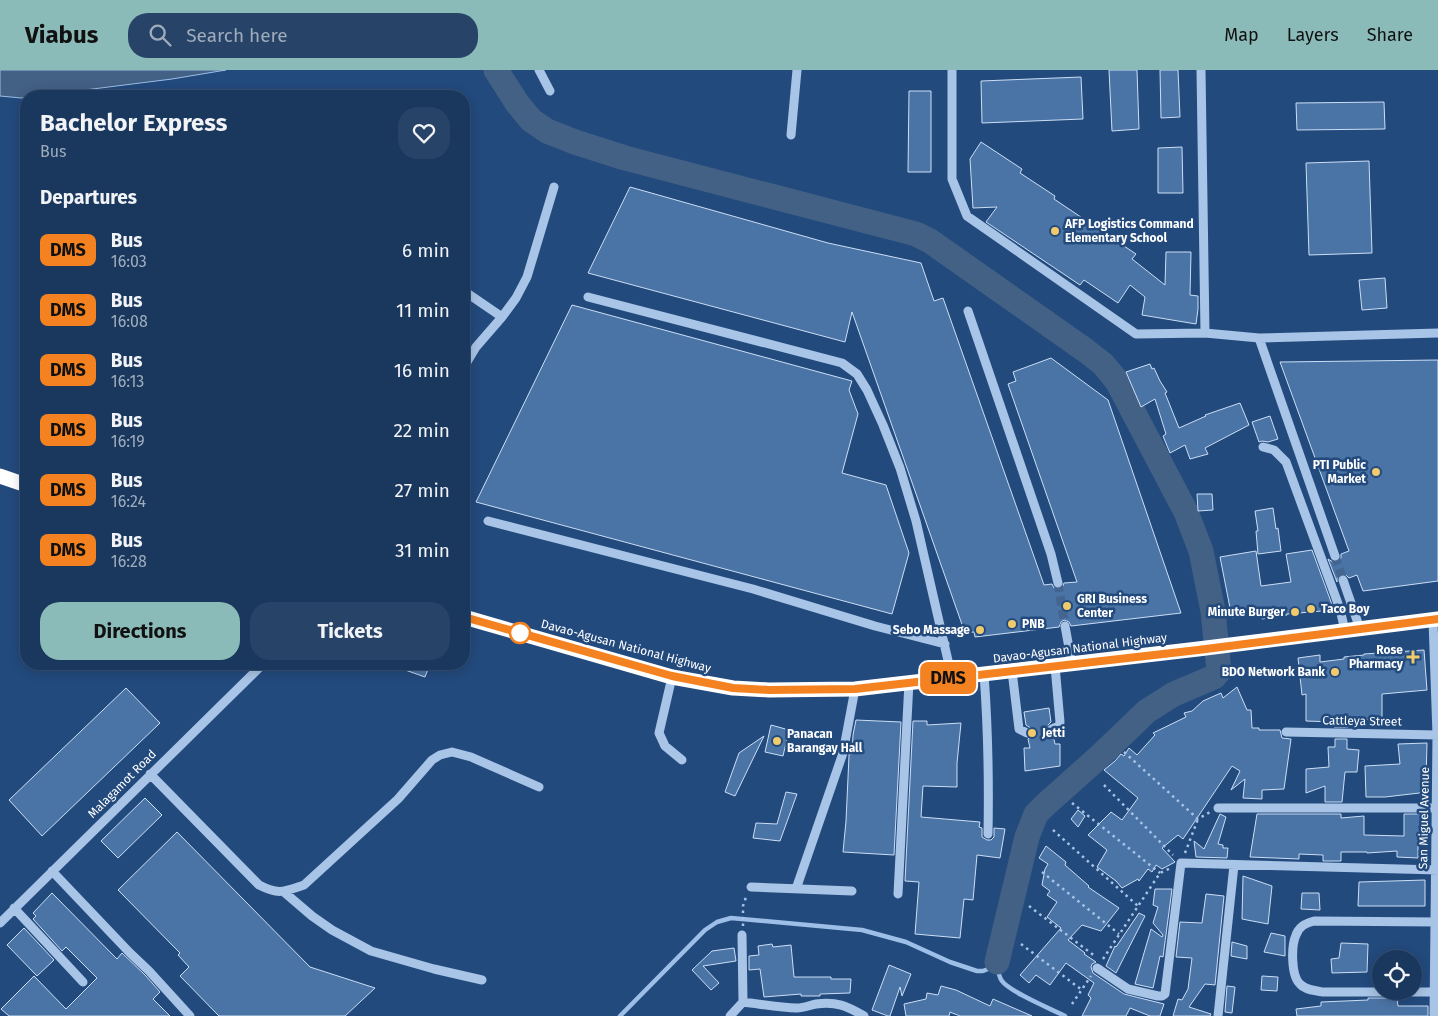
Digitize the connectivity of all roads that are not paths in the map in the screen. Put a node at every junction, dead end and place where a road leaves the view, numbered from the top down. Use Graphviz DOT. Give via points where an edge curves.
graph roads {
  1 [pos="539,70"];
  2 [pos="797,70"];
  3 [pos="952,70"];
  4 [pos="1200,70"];
  5 [pos="550,91"];
  6 [pos="791,135"];
  7 [pos="554,187"];
  8 [pos="470,295"];
  9 [pos="588,297"];
  10 [pos="968,311"];
  11 [pos="502,317"];
  12 [pos="1205,333"];
  13 [pos="1438,333"];
  14 [pos="1259,338"];
  15 [pos="470,357"];
  16 [pos="1264,446"];
  17 [pos="0,476"];
  18 [pos="20,482"];
  19 [pos="488,521"];
  20 [pos="1335,556"];
  21 [pos="1343,580"];
  22 [pos="1058,583"];
  23 [pos="470,619"];
  24 [pos="1436,620"];
  25 [pos="1065,626"];
  26 [pos="1360,629"];
  27 [pos="1345,631"];
  28 [pos="945,644"];
  29 [pos="1072,664"];
  30 [pos="1055,666"];
  31 [pos="256,670"];
  32 [pos="1012,671"];
  33 [pos="984,674"];
  34 [pos="672,676"];
  35 [pos="952,678"];
  36 [pos="909,682"];
  37 [pos="855,689"];
  38 [pos="1052,729"];
  39 [pos="1027,732"];
  40 [pos="1286,732"];
  41 [pos="1438,735"];
  42 [pos="682,760"];
  43 [pos="150,774"];
  44 [pos="539,787"];
  45 [pos="1218,808"];
  46 [pos="1437,808"];
  47 [pos="988,834"];
  48 [pos="1234,865"];
  49 [pos="1437,870"];
  50 [pos="52,871"];
  51 [pos="751,887"];
  52 [pos="796,889"];
  53 [pos="852,891"];
  54 [pos="284,892"];
  55 [pos="898,894"];
  56 [pos="14,908"];
  57 [pos="1436,922"];
  58 [pos="0,923"];
  59 [pos="742,935"];
  60 [pos="1099,964"];
  61 [pos="482,980"];
  62 [pos="83,982"];
  63 [pos="1436,992"];
  64 [pos="743,1002"];
  65 [pos="798,1012"];
  66 [pos="190,1016"];
  67 [pos="730,1016"];
  68 [pos="864,1016"];
  69 [pos="1218,1016"];
  70 [pos="1434,1016"];
  1 -- 5 [label="street"];
  2 -- 6 [label="street"];
  3 -- 12 [label="street" via="952,179 967,216 1136,334"];
  4 -- 12 [label="street"];
  7 -- 11 [label="street" via="527,276"];
  8 -- 11 [label="street"];
  9 -- 28 [label="street" via="842,363 857,374 900,468"];
  10 -- 22 [label="street"];
  11 -- 15 [label="street"];
  12 -- 14 [label="street"];
  13 -- 14 [label="street"];
  14 -- 20 [label="street"];
  16 -- 27 [label="street" via="1274,450 1286,462 1340,609"];
  17 -- 18 [label="highway"];
  19 -- 28 [label="street"];
  21 -- 26 [label="street"];
  23 -- 34 [label="highway, Davao-Agusan National Highway"];
  24 -- 26 [label="highway, Davao-Agusan National Highway"];
  24 -- 41 [label="street, San Miguel Avenue"];
  25 -- 29 [label="street"];
  26 -- 27 [label="highway, Davao-Agusan National Highway"];
  27 -- 29 [label="highway, Davao-Agusan National Highway"];
  28 -- 35 [label="street"];
  29 -- 30 [label="highway, Davao-Agusan National Highway"];
  30 -- 32 [label="highway, Davao-Agusan National Highway"];
  30 -- 38 [label="street" via="1060,722"];
  31 -- 43 [label="street, Malagamot Road"];
  32 -- 33 [label="highway, Davao-Agusan National Highway"];
  32 -- 39 [label="street" via="1019,729"];
  33 -- 35 [label="highway, Davao-Agusan National Highway"];
  33 -- 47 [label="street"];
  34 -- 37 [label="highway, Davao-Agusan National Highway" via="733,688"];
  34 -- 42 [label="street" via="659,733 665,746"];
  35 -- 36 [label="highway, Davao-Agusan National Highway"];
  36 -- 37 [label="highway, Davao-Agusan National Highway"];
  36 -- 55 [label="street"];
  37 -- 52 [label="street" via="843,753"];
  40 -- 41 [label="street, Cattleya Street"];
  41 -- 46 [label="street, San Miguel Avenue"];
  43 -- 50 [label="street, Malagamot Road"];
  43 -- 54 [label="street" via="259,885 273,892"];
  44 -- 54 [label="street" via="472,757 452,752 440,755 398,799 304,886"];
  45 -- 46 [label="street"];
  46 -- 49 [label="street, San Miguel Avenue"];
  48 -- 49 [label="street"];
  48 -- 60 [label="street" via="1182,863 1166,994 1158,996 1128,989"];
  48 -- 69 [label="street"];
  49 -- 57 [label="street, San Miguel Avenue"];
  50 -- 56 [label="street, Malagamot Road"];
  50 -- 66 [label="street"];
  51 -- 52 [label="street"];
  52 -- 53 [label="street"];
  54 -- 61 [label="street" via="332,930 371,951"];
  56 -- 58 [label="street, Malagamot Road"];
  56 -- 62 [label="street"];
  57 -- 63 [label="street, San Miguel Avenue"];
  57 -- 63 [label="street" via="1314,920 1300,927 1293,946 1294,975 1303,987 1322,992"];
  59 -- 64 [label="street"];
  63 -- 70 [label="street, San Miguel Avenue"];
  64 -- 65 [label="street"];
  64 -- 67 [label="street"];
  65 -- 68 [label="street" via="815,1004 838,1004"];
}
